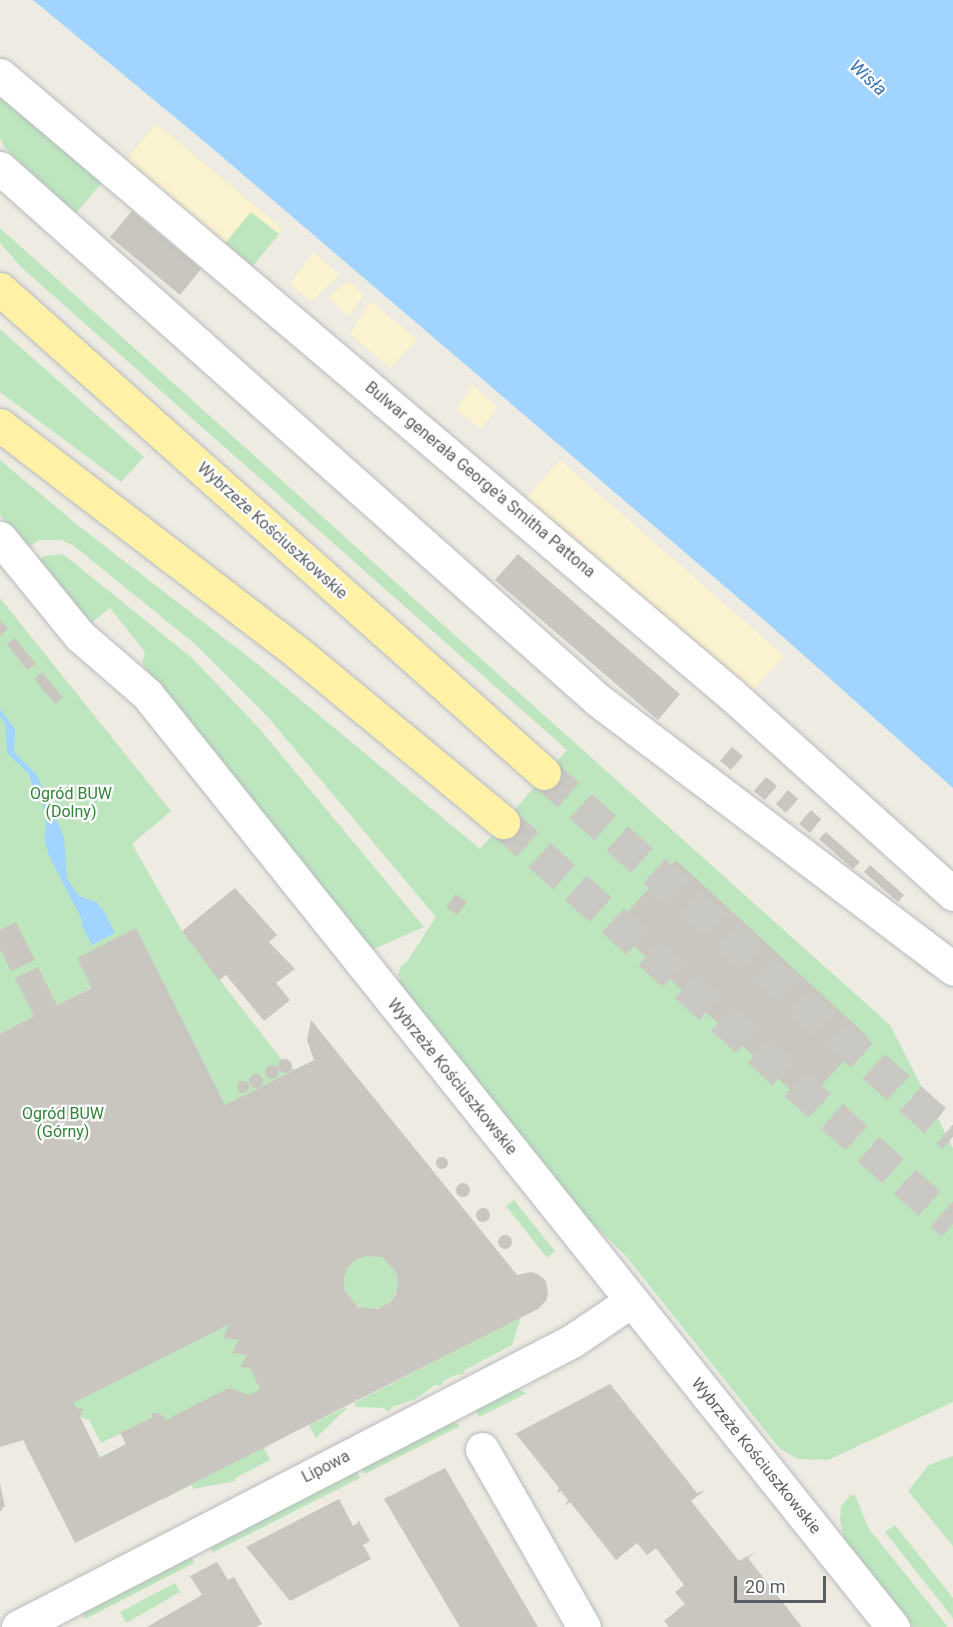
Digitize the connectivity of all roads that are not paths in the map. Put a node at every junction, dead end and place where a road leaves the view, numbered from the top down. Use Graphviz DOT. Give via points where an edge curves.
graph roads {
  1 [pos="0,75"];
  2 [pos="0,168"];
  3 [pos="0,289"];
  4 [pos="0,425"];
  5 [pos="0,538"];
  6 [pos="544,773"];
  7 [pos="503,822"];
  8 [pos="953,894"];
  9 [pos="953,968"];
  10 [pos="631,1301"];
  11 [pos="482,1449"];
  12 [pos="0,1611"];
  13 [pos="12,1627"];
  14 [pos="18,1627"];
  15 [pos="584,1627"];
  16 [pos="893,1627"];
  1 -- 8 [label="street, Bulwar generała George'a Smitha Pattona" via="731,694"];
  2 -- 9 [label="street" via="598,699"];
  3 -- 6 [label="main road, Wybrzeże Kościuszkowskie"];
  4 -- 7 [label="main road" via="298,653"];
  5 -- 10 [label="street, Wybrzeże Kościuszkowskie" via="80,636 147,694"];
  10 -- 14 [label="street, Lipowa" via="572,1341"];
  10 -- 16 [label="street, Wybrzeże Kościuszkowskie"];
  11 -- 15 [label="street"];
  12 -- 13 [label="street"];
}
